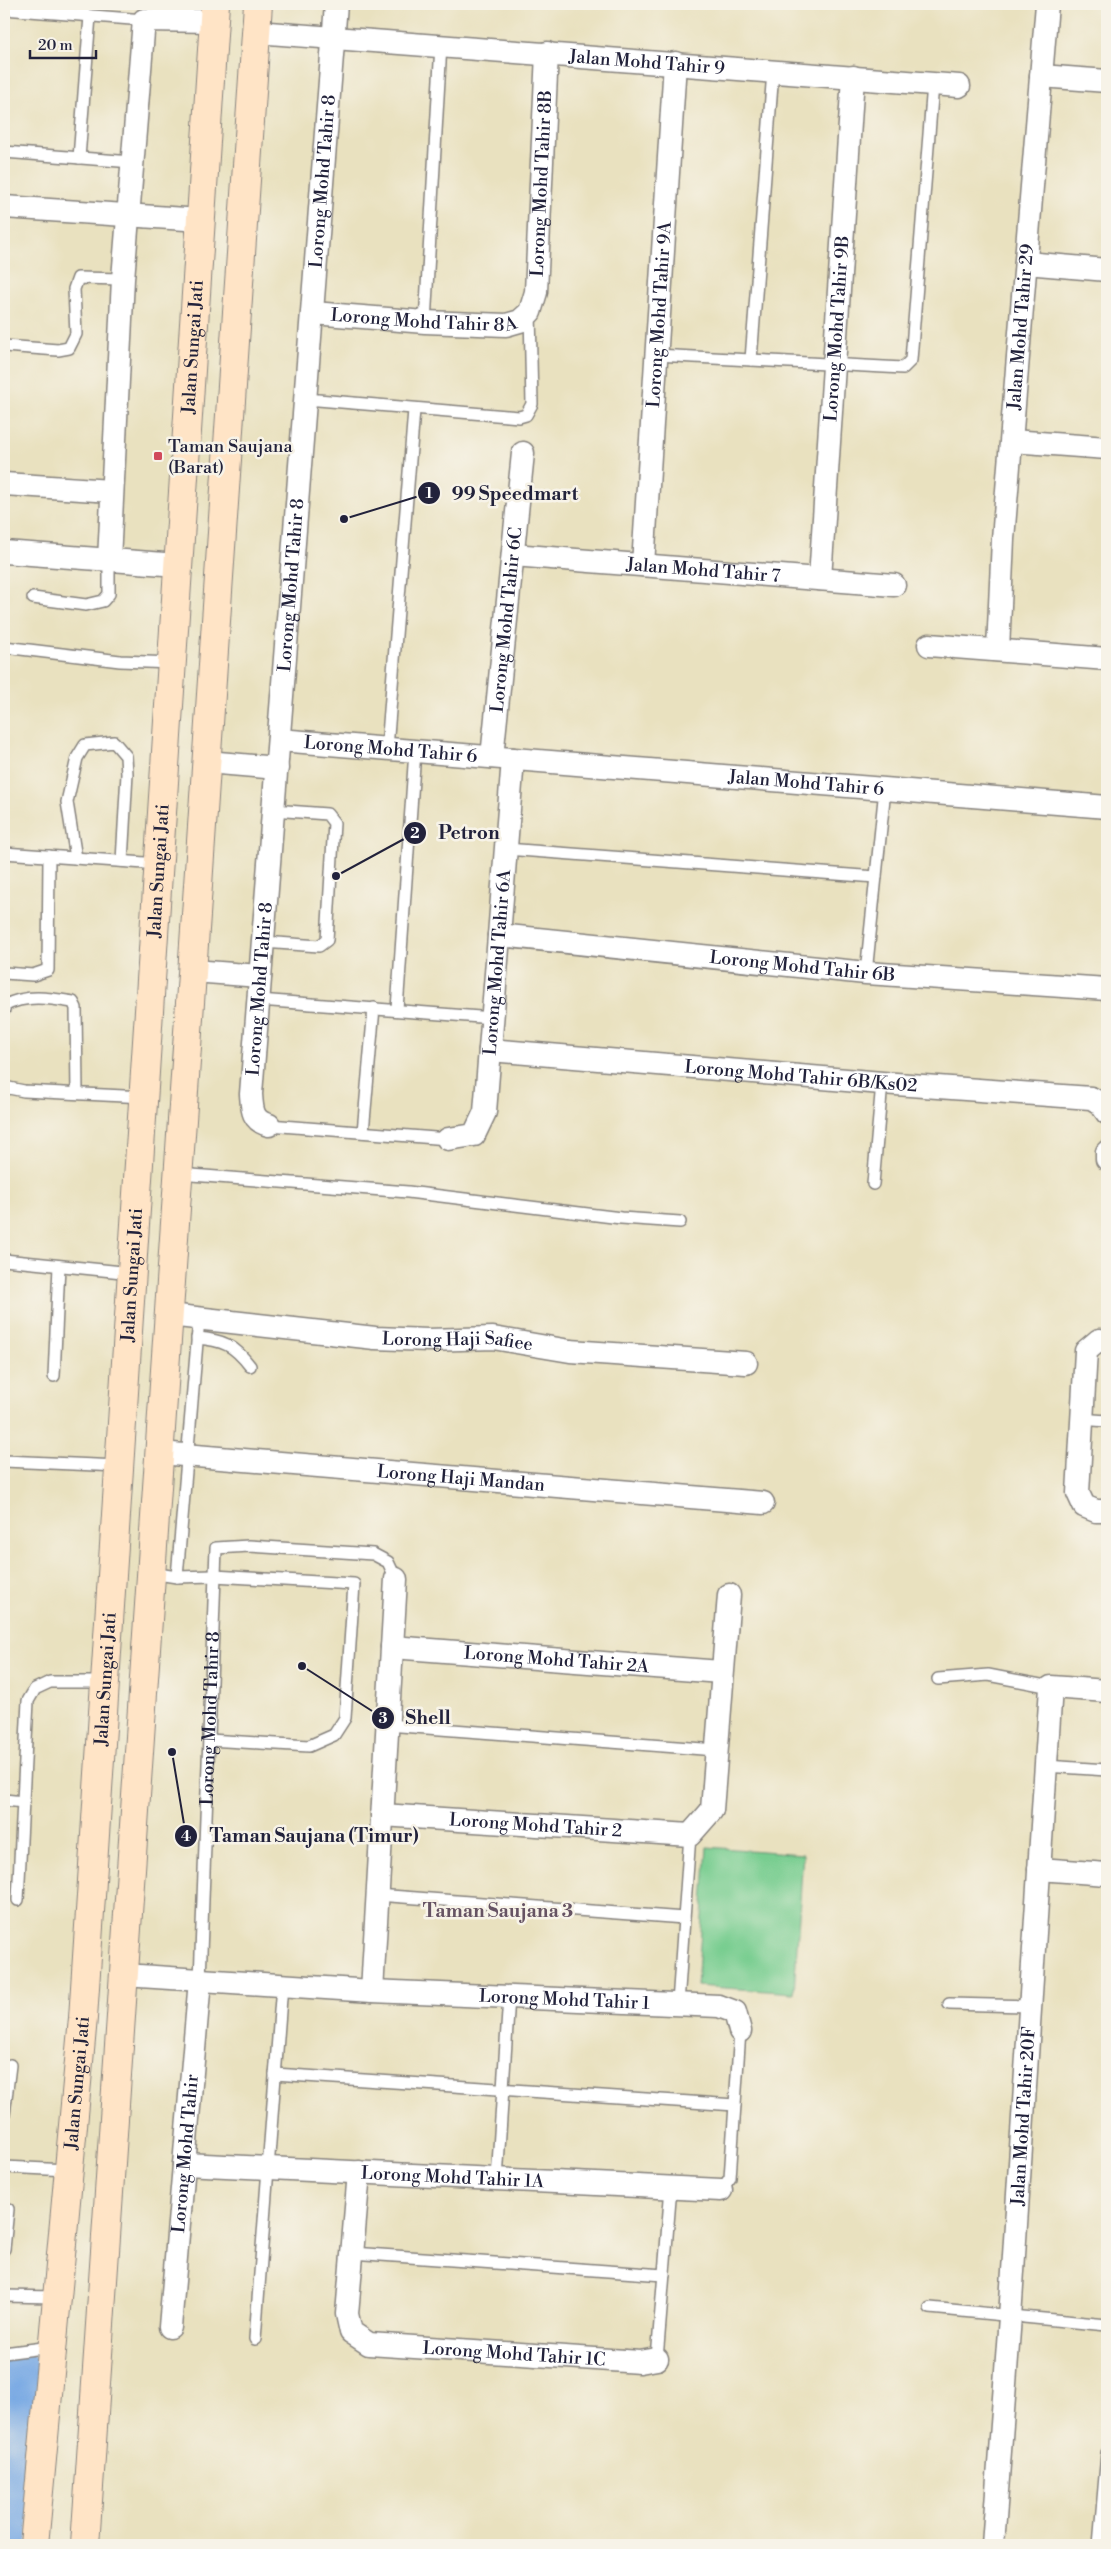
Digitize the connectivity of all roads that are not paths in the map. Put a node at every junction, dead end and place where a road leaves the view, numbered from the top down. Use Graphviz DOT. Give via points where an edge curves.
graph roads {
  1 [pos="258,4"];
  2 [pos="336,4"];
  3 [pos="1047,4"];
  4 [pos="4,9"];
  5 [pos="214,12"];
  6 [pos="90,16"];
  7 [pos="144,20"];
  8 [pos="256,32"];
  9 [pos="335,37"];
  10 [pos="441,45"];
  11 [pos="547,54"];
  12 [pos="675,64"];
  13 [pos="774,71"];
  14 [pos="1041,76"];
  15 [pos="853,77"];
  16 [pos="1107,81"];
  17 [pos="933,84"];
  18 [pos="959,86"];
  19 [pos="4,152"];
  20 [pos="79,158"];
  21 [pos="132,162"];
  22 [pos="4,207"];
  23 [pos="129,216"];
  24 [pos="201,220"];
  25 [pos="1026,263"];
  26 [pos="1107,270"];
  27 [pos="123,279"];
  28 [pos="530,312"];
  29 [pos="313,313"];
  30 [pos="425,322"];
  31 [pos="4,346"];
  32 [pos="656,355"];
  33 [pos="751,360"];
  34 [pos="834,364"];
  35 [pos="306,399"];
  36 [pos="414,410"];
  37 [pos="1012,441"];
  38 [pos="1107,448"];
  39 [pos="523,453"];
  40 [pos="4,484"];
  41 [pos="112,492"];
  42 [pos="4,552"];
  43 [pos="513,555"];
  44 [pos="109,560"];
  45 [pos="178,565"];
  46 [pos="643,566"];
  47 [pos="820,579"];
  48 [pos="894,586"];
  49 [pos="33,598"];
  50 [pos="928,645"];
  51 [pos="4,647"];
  52 [pos="998,650"];
  53 [pos="1107,659"];
  54 [pos="172,663"];
  55 [pos="279,740"];
  56 [pos="387,748"];
  57 [pos="415,751"];
  58 [pos="503,758"];
  59 [pos="207,762"];
  60 [pos="277,768"];
  61 [pos="885,789"];
  62 [pos="1107,807"];
  63 [pos="274,810"];
  64 [pos="506,849"];
  65 [pos="4,853"];
  66 [pos="50,856"];
  67 [pos="76,858"];
  68 [pos="122,861"];
  69 [pos="159,864"];
  70 [pos="876,877"];
  71 [pos="499,935"];
  72 [pos="263,942"];
  73 [pos="192,971"];
  74 [pos="4,973"];
  75 [pos="866,973"];
  76 [pos="260,976"];
  77 [pos="1107,989"];
  78 [pos="259,1000"];
  79 [pos="374,1008"];
  80 [pos="396,1009"];
  81 [pos="4,1010"];
  82 [pos="493,1018"];
  83 [pos="490,1050"];
  84 [pos="882,1083"];
  85 [pos="4,1087"];
  86 [pos="77,1093"];
  87 [pos="144,1096"];
  88 [pos="1107,1113"];
  89 [pos="269,1125"];
  90 [pos="363,1132"];
  91 [pos="448,1138"];
  92 [pos="1107,1152"];
  93 [pos="1107,1159"];
  94 [pos="179,1174"];
  95 [pos="873,1184"];
  96 [pos="680,1222"];
  97 [pos="4,1260"];
  98 [pos="60,1266"];
  99 [pos="132,1273"];
  100 [pos="169,1315"];
  101 [pos="198,1329"];
  102 [pos="1103,1340"];
  103 [pos="746,1362"];
  104 [pos="250,1366"];
  105 [pos="54,1376"];
  106 [pos="1080,1419"];
  107 [pos="1107,1421"];
  108 [pos="160,1453"];
  109 [pos="187,1454"];
  110 [pos="4,1461"];
  111 [pos="119,1466"];
  112 [pos="763,1503"];
  113 [pos="1107,1511"];
  114 [pos="164,1575"];
  115 [pos="214,1576"];
  116 [pos="396,1579"];
  117 [pos="729,1595"];
  118 [pos="392,1647"];
  119 [pos="721,1672"];
  120 [pos="938,1679"];
  121 [pos="105,1682"];
  122 [pos="1051,1687"];
  123 [pos="1107,1691"];
  124 [pos="387,1725"];
  125 [pos="209,1740"];
  126 [pos="716,1750"];
  127 [pos="1045,1766"];
  128 [pos="1107,1770"];
  129 [pos="4,1800"];
  130 [pos="24,1802"];
  131 [pos="382,1815"];
  132 [pos="690,1835"];
  133 [pos="1039,1869"];
  134 [pos="1107,1874"];
  135 [pos="378,1895"];
  136 [pos="18,1900"];
  137 [pos="684,1918"];
  138 [pos="124,1976"];
  139 [pos="200,1980"];
  140 [pos="282,1985"];
  141 [pos="372,1991"];
  142 [pos="509,1997"];
  143 [pos="678,2004"];
  144 [pos="949,2004"];
  145 [pos="1029,2006"];
  146 [pos="740,2031"];
  147 [pos="10,2065"];
  148 [pos="275,2074"];
  149 [pos="503,2089"];
  150 [pos="735,2105"];
  151 [pos="4,2116"];
  152 [pos="184,2164"];
  153 [pos="4,2166"];
  154 [pos="268,2168"];
  155 [pos="68,2170"];
  156 [pos="359,2172"];
  157 [pos="497,2179"];
  158 [pos="671,2187"];
  159 [pos="721,2190"];
  160 [pos="8,2208"];
  161 [pos="4,2249"];
  162 [pos="352,2253"];
  163 [pos="664,2275"];
  164 [pos="4,2296"];
  165 [pos="55,2297"];
  166 [pos="930,2308"];
  167 [pos="1010,2318"];
  168 [pos="1107,2325"];
  169 [pos="170,2327"];
  170 [pos="255,2339"];
  171 [pos="51,2347"];
  172 [pos="4,2353"];
  173 [pos="658,2359"];
  174 [pos="1107,2453"];
  175 [pos="87,2517"];
  176 [pos="34,2544"];
  177 [pos="85,2545"];
  178 [pos="97,2545"];
  179 [pos="993,2545"];
  180 [pos="1099,2545"];
  1 -- 8 [label="main road"];
  2 -- 9 [label="street, Lorong Mohd Tahir 8"];
  3 -- 14 [label="street, Jalan Mohd Tahir 29"];
  4 -- 6 [label="lane"];
  5 -- 7 [label="street"];
  5 -- 24 [label="main road, Jalan Sungai Jati"];
  6 -- 7 [label="lane"];
  6 -- 20 [label="lane"];
  7 -- 21 [label="street"];
  8 -- 9 [label="street, Jalan Mohd Tahir 9"];
  8 -- 59 [label="main road"];
  9 -- 10 [label="street, Jalan Mohd Tahir 9"];
  9 -- 29 [label="street, Lorong Mohd Tahir 8"];
  10 -- 11 [label="street, Jalan Mohd Tahir 9"];
  10 -- 30 [label="lane"];
  11 -- 12 [label="street, Jalan Mohd Tahir 9"];
  11 -- 28 [label="street, Lorong Mohd Tahir 8B" via="536,292"];
  12 -- 13 [label="street, Jalan Mohd Tahir 9"];
  12 -- 32 [label="street, Lorong Mohd Tahir 9A"];
  13 -- 15 [label="street, Jalan Mohd Tahir 9"];
  13 -- 33 [label="lane"];
  14 -- 16 [label="street"];
  14 -- 25 [label="street, Jalan Mohd Tahir 29"];
  15 -- 17 [label="street, Jalan Mohd Tahir 9"];
  15 -- 34 [label="street, Lorong Mohd Tahir 9B"];
  17 -- 18 [label="street, Jalan Mohd Tahir 9"];
  17 -- 34 [label="lane" via="910,360 903,368"];
  19 -- 20 [label="lane"];
  20 -- 21 [label="lane"];
  21 -- 23 [label="street"];
  22 -- 23 [label="street"];
  23 -- 24 [label="street"];
  23 -- 27 [label="street"];
  24 -- 45 [label="main road, Jalan Sungai Jati"];
  25 -- 26 [label="street"];
  25 -- 37 [label="street, Jalan Mohd Tahir 29"];
  27 -- 31 [label="lane" via="78,278 74,289 76,334 69,348"];
  27 -- 41 [label="street"];
  28 -- 30 [label="street, Lorong Mohd Tahir 8A" via="506,325"];
  28 -- 36 [label="lane" via="532,404 526,415"];
  29 -- 30 [label="street, Lorong Mohd Tahir 8A"];
  29 -- 35 [label="street, Lorong Mohd Tahir 8"];
  32 -- 33 [label="lane"];
  32 -- 46 [label="street, Lorong Mohd Tahir 9A"];
  33 -- 34 [label="lane"];
  34 -- 47 [label="street, Lorong Mohd Tahir 9B"];
  35 -- 36 [label="lane"];
  35 -- 55 [label="street, Lorong Mohd Tahir 8"];
  36 -- 56 [label="lane"];
  37 -- 38 [label="street"];
  37 -- 52 [label="street, Jalan Mohd Tahir 29"];
  39 -- 43 [label="street, Lorong Mohd Tahir 6C"];
  40 -- 41 [label="street"];
  41 -- 44 [label="street"];
  42 -- 44 [label="street"];
  43 -- 46 [label="street, Jalan Mohd Tahir 7"];
  43 -- 58 [label="street, Lorong Mohd Tahir 6C"];
  44 -- 45 [label="street"];
  44 -- 49 [label="lane" via="109,594 103,601 86,605"];
  45 -- 54 [label="main road, Jalan Sungai Jati"];
  46 -- 47 [label="street, Jalan Mohd Tahir 7"];
  47 -- 48 [label="street, Jalan Mohd Tahir 7"];
  50 -- 52 [label="street"];
  51 -- 54 [label="lane" via="120,661"];
  52 -- 53 [label="street"];
  54 -- 69 [label="main road, Jalan Sungai Jati"];
  55 -- 56 [label="street, Lorong Mohd Tahir 6"];
  55 -- 60 [label="street, Lorong Mohd Tahir 8"];
  56 -- 57 [label="street, Lorong Mohd Tahir 6"];
  57 -- 58 [label="street, Lorong Mohd Tahir 6"];
  57 -- 80 [label="lane"];
  58 -- 61 [label="street, Jalan Mohd Tahir 6"];
  58 -- 64 [label="street, Lorong Mohd Tahir 6A"];
  59 -- 60 [label="street"];
  59 -- 73 [label="main road"];
  60 -- 63 [label="street, Lorong Mohd Tahir 8"];
  61 -- 62 [label="street, Jalan Mohd Tahir 6"];
  61 -- 70 [label="lane"];
  63 -- 72 [label="street, Lorong Mohd Tahir 8"];
  63 -- 72 [label="lane" via="327,814 334,823 327,940 319,946"];
  64 -- 70 [label="lane"];
  64 -- 71 [label="street, Lorong Mohd Tahir 6A"];
  65 -- 66 [label="lane"];
  66 -- 67 [label="lane"];
  66 -- 74 [label="lane" via="48,970 34,976"];
  67 -- 68 [label="lane"];
  67 -- 68 [label="lane" via="67,802 77,758 85,745 114,742 126,756"];
  68 -- 69 [label="lane"];
  69 -- 87 [label="main road, Jalan Sungai Jati"];
  70 -- 75 [label="lane"];
  71 -- 75 [label="street, Lorong Mohd Tahir 6B"];
  71 -- 82 [label="street, Lorong Mohd Tahir 6A"];
  72 -- 76 [label="street, Lorong Mohd Tahir 8"];
  73 -- 76 [label="street"];
  73 -- 94 [label="main road"];
  75 -- 77 [label="street, Lorong Mohd Tahir 6B"];
  76 -- 78 [label="street, Lorong Mohd Tahir 8"];
  78 -- 79 [label="lane"];
  78 -- 89 [label="street, Lorong Mohd Tahir 8" via="252,1110 255,1118"];
  79 -- 80 [label="lane"];
  79 -- 90 [label="lane"];
  80 -- 82 [label="lane"];
  81 -- 86 [label="lane" via="4,1006 16,999 46,998 72,1002 76,1008"];
  82 -- 83 [label="street, Lorong Mohd Tahir 6A"];
  83 -- 84 [label="street, Lorong Mohd Tahir 6B/Ks02"];
  83 -- 91 [label="street, Lorong Mohd Tahir 6A" via="485,1112 474,1135"];
  84 -- 88 [label="street, Lorong Mohd Tahir 6B/Ks02" via="1091,1098 1100,1103"];
  84 -- 95 [label="lane"];
  85 -- 86 [label="lane"];
  86 -- 87 [label="lane"];
  87 -- 99 [label="main road, Jalan Sungai Jati"];
  89 -- 90 [label="lane"];
  90 -- 91 [label="lane"];
  92 -- 93 [label="street"];
  94 -- 96 [label="lane" via="408,1192"];
  94 -- 100 [label="main road"];
  97 -- 98 [label="lane"];
  98 -- 99 [label="lane"];
  98 -- 105 [label="lane"];
  99 -- 111 [label="main road, Jalan Sungai Jati"];
  100 -- 101 [label="street, Lorong Haji Safiee"];
  100 -- 108 [label="main road"];
  101 -- 103 [label="street, Lorong Haji Safiee" via="428,1340 493,1338 570,1350"];
  101 -- 104 [label="lane" via="237,1350"];
  101 -- 109 [label="lane"];
  102 -- 106 [label="street" via="1086,1351"];
  106 -- 107 [label="lane"];
  106 -- 113 [label="street" via="1078,1493 1084,1506"];
  108 -- 109 [label="street, Lorong Haji Mandan"];
  108 -- 114 [label="main road"];
  109 -- 112 [label="street, Lorong Haji Mandan"];
  109 -- 114 [label="lane"];
  110 -- 111 [label="lane"];
  111 -- 121 [label="main road, Jalan Sungai Jati"];
  114 -- 115 [label="lane"];
  114 -- 138 [label="main road"];
  115 -- 116 [label="lane, Lorong Mohd Tahir 8" via="216,1548 248,1546 373,1554 388,1562"];
  115 -- 125 [label="lane, Lorong Mohd Tahir 8"];
  115 -- 125 [label="lane" via="354,1584 345,1718 334,1735 309,1746"];
  116 -- 118 [label="street"];
  117 -- 119 [label="street"];
  118 -- 119 [label="street, Lorong Mohd Tahir 2A"];
  118 -- 124 [label="street"];
  119 -- 126 [label="street"];
  120 -- 122 [label="lane" via="988,1675"];
  121 -- 130 [label="lane" via="50,1682 35,1689 28,1701"];
  121 -- 155 [label="main road, Jalan Sungai Jati" via="83,2018"];
  122 -- 123 [label="street"];
  122 -- 127 [label="street, Jalan Mohd Tahir 20F"];
  124 -- 126 [label="lane"];
  124 -- 131 [label="street"];
  125 -- 139 [label="lane, Lorong Mohd Tahir 8"];
  126 -- 132 [label="street" via="712,1810"];
  127 -- 128 [label="lane"];
  127 -- 133 [label="street, Jalan Mohd Tahir 20F"];
  129 -- 130 [label="lane"];
  130 -- 136 [label="lane"];
  131 -- 132 [label="street, Lorong Mohd Tahir 2"];
  131 -- 135 [label="street"];
  132 -- 137 [label="lane"];
  133 -- 134 [label="street"];
  133 -- 145 [label="street, Jalan Mohd Tahir 20F"];
  135 -- 137 [label="lane"];
  135 -- 141 [label="street"];
  137 -- 143 [label="lane"];
  138 -- 139 [label="street, Lorong Mohd Tahir 1"];
  138 -- 175 [label="main road"];
  139 -- 140 [label="street, Lorong Mohd Tahir 1"];
  139 -- 152 [label="street, Lorong Mohd Tahir"];
  140 -- 141 [label="street, Lorong Mohd Tahir 1"];
  140 -- 148 [label="lane"];
  141 -- 142 [label="street, Lorong Mohd Tahir 1"];
  142 -- 143 [label="street, Lorong Mohd Tahir 1"];
  142 -- 149 [label="lane"];
  143 -- 146 [label="street, Lorong Mohd Tahir 1" via="719,2006 735,2012"];
  144 -- 145 [label="lane"];
  145 -- 167 [label="street, Jalan Mohd Tahir 20F"];
  146 -- 150 [label="lane"];
  147 -- 151 [label="lane"];
  148 -- 149 [label="lane"];
  148 -- 154 [label="lane"];
  149 -- 150 [label="lane"];
  149 -- 157 [label="lane"];
  150 -- 159 [label="lane" via="730,2178"];
  152 -- 154 [label="street, Lorong Mohd Tahir 1A"];
  152 -- 169 [label="street, Lorong Mohd Tahir"];
  153 -- 155 [label="lane"];
  154 -- 156 [label="street, Lorong Mohd Tahir 1A"];
  154 -- 170 [label="lane"];
  155 -- 165 [label="main road, Jalan Sungai Jati"];
  156 -- 157 [label="street, Lorong Mohd Tahir 1A"];
  156 -- 162 [label="street"];
  157 -- 158 [label="street, Lorong Mohd Tahir 1A"];
  158 -- 159 [label="street, Lorong Mohd Tahir 1A"];
  158 -- 163 [label="lane"];
  160 -- 161 [label="lane"];
  162 -- 163 [label="lane"];
  162 -- 173 [label="street, Lorong Mohd Tahir 1C" via="347,2314 350,2332 369,2344 640,2362"];
  163 -- 173 [label="lane"];
  164 -- 165 [label="lane"];
  165 -- 171 [label="main road, Jalan Sungai Jati"];
  166 -- 167 [label="lane"];
  167 -- 168 [label="lane"];
  167 -- 179 [label="street, Jalan Mohd Tahir 20F"];
  171 -- 172 [label="lane"];
  171 -- 176 [label="main road, Jalan Sungai Jati"];
  174 -- 180 [label="lane"];
  175 -- 177 [label="main road"];
  175 -- 178 [label="main road"];
}
